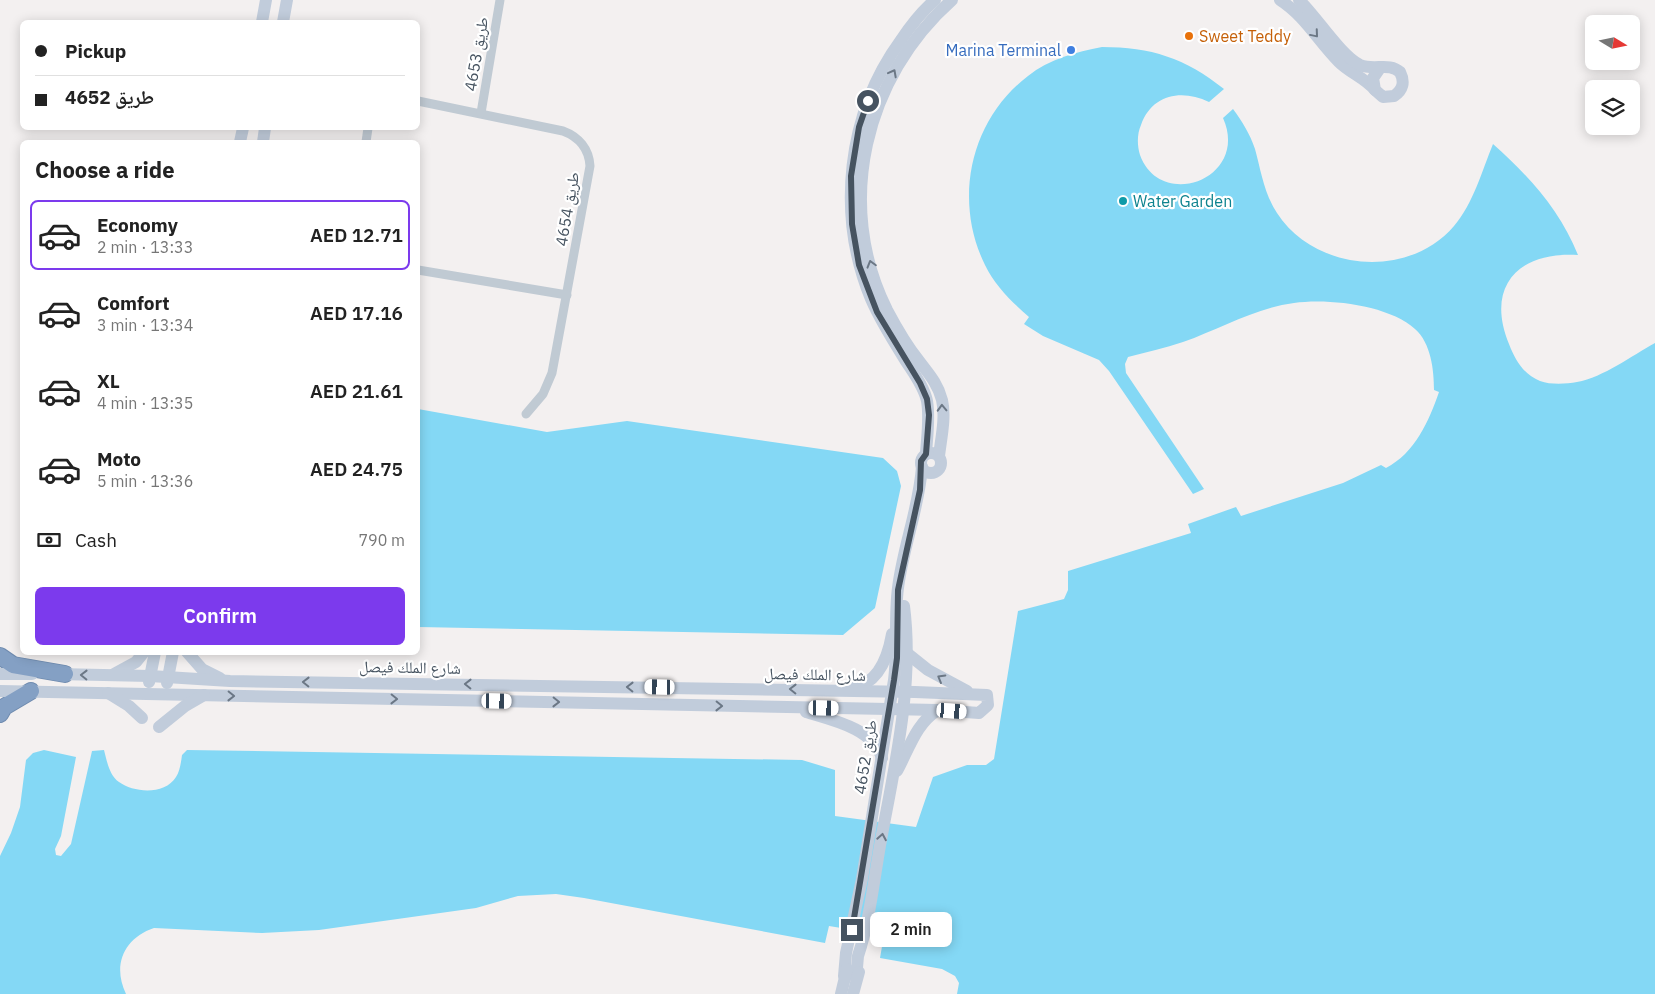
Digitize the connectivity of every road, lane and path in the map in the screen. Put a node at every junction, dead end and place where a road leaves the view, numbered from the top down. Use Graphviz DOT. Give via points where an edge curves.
graph roads {
  1 [pos="266,0"];
  2 [pos="287,0"];
  3 [pos="500,0"];
  4 [pos="935,0"];
  5 [pos="952,0"];
  6 [pos="1280,0"];
  7 [pos="1299,0"];
  8 [pos="262,20"];
  9 [pos="283,20"];
  10 [pos="1380,68"];
  11 [pos="1375,90"];
  12 [pos="420,101"];
  13 [pos="481,113"];
  14 [pos="420,270"];
  15 [pos="567,295"];
  16 [pos="526,414"];
  17 [pos="926,454"];
  18 [pos="939,456"];
  19 [pos="926,470"];
  20 [pos="902,571"];
  21 [pos="896,614"];
  22 [pos="908,654"];
  23 [pos="141,655"];
  24 [pos="154,655"];
  25 [pos="172,655"];
  26 [pos="190,655"];
  27 [pos="0,656"];
  28 [pos="0,674"];
  29 [pos="65,674"];
  30 [pos="111,675"];
  31 [pos="150,676"];
  32 [pos="168,677"];
  33 [pos="230,681"];
  34 [pos="835,690"];
  35 [pos="0,691"];
  36 [pos="31,691"];
  37 [pos="106,691"];
  38 [pos="147,692"];
  39 [pos="898,692"];
  40 [pos="165,693"];
  41 [pos="979,695"];
  42 [pos="204,696"];
  43 [pos="789,707"];
  44 [pos="888,709"];
  45 [pos="902,710"];
  46 [pos="938,710"];
  47 [pos="0,714"];
  48 [pos="142,718"];
  49 [pos="160,727"];
  50 [pos="882,758"];
  51 [pos="891,786"];
  52 [pos="855,948"];
  53 [pos="850,978"];
  54 [pos="841,994"];
  55 [pos="854,994"];
  1 -- 8 [label="street"];
  2 -- 9 [label="street"];
  3 -- 13 [label="street, طريق 4653"];
  4 -- 17 [label="street" via="914,21 878,75 859,127 850,195 855,244 867,288 877,312 927,399"];
  18 -- 5 [label="street, one-way" via="943,402 938,387 900,332 878,286 865,241 862,190 868,138 879,101 902,56 920,31"];
  6 -- 11 [label="street, one-way" via="1296,12 1337,60"];
  7 -- 10 [label="street" via="1349,56 1359,64"];
  10 -- 11 [label="street" via="1373,78"];
  10 -- 11 [label="street" via="1391,66 1400,72 1402,88 1389,97 1379,95"];
  12 -- 13 [label="street, طريق 4654"];
  13 -- 15 [label="street, طريق 4654" via="563,131 574,136 586,150 590,166"];
  14 -- 15 [label="street"];
  15 -- 16 [label="street, طريق 4654" via="550,381"];
  17 -- 18 [label="street"];
  17 -- 19 [label="street" via="922,458"];
  18 -- 19 [label="street" via="940,467"];
  19 -- 20 [label="street, طريق 4652"];
  20 -- 21 [label="street, طريق 4652"];
  20 -- 22 [label="street, طريق 4652"];
  21 -- 34 [label="street" via="887,655 880,670 858,687"];
  21 -- 39 [label="street, طريق 4652"];
  22 -- 39 [label="street, طريق 4652"];
  41 -- 22 [label="street, one-way" via="942,679"];
  23 -- 30 [label="street" via="131,665"];
  24 -- 31 [label="street"];
  25 -- 32 [label="street"];
  26 -- 33 [label="street" via="202,669"];
  27 -- 29 [label="highway" via="14,665"];
  28 -- 29 [label="street, شارع الملك فيصل"];
  30 -- 29 [label="street, شارع الملك فيصل, one-way"];
  30 -- 31 [label="street, شارع الملك فيصل"];
  31 -- 32 [label="street, شارع الملك فيصل"];
  31 -- 38 [label="street"];
  32 -- 33 [label="street, شارع الملك فيصل"];
  32 -- 40 [label="street"];
  34 -- 33 [label="street, شارع الملك فيصل, one-way"];
  34 -- 39 [label="street, شارع الملك فيصل"];
  35 -- 36 [label="street, شارع الملك فيصل"];
  36 -- 37 [label="street, شارع الملك فيصل"];
  36 -- 47 [label="highway" via="4,707"];
  37 -- 38 [label="street, شارع الملك فيصل"];
  37 -- 48 [label="street"];
  38 -- 40 [label="street, شارع الملك فيصل"];
  39 -- 41 [label="street, شارع الملك فيصل"];
  39 -- 44 [label="street, طريق 4652"];
  39 -- 45 [label="street, طريق 4652"];
  40 -- 42 [label="street, شارع الملك فيصل"];
  41 -- 46 [label="street, شارع الملك فيصل" via="987,695 988,705 983,712"];
  42 -- 43 [label="street, شارع الملك فيصل, one-way"];
  42 -- 49 [label="street" via="185,706"];
  43 -- 44 [label="street, شارع الملك فيصل"];
  43 -- 50 [label="street" via="852,728 873,742"];
  44 -- 45 [label="street, شارع الملك فيصل"];
  44 -- 50 [label="street, طريق 4652"];
  45 -- 46 [label="street, شارع الملك فيصل"];
  45 -- 51 [label="street, طريق 4652"];
  46 -- 51 [label="street" via="919,728"];
  50 -- 52 [label="street, طريق 4652"];
  52 -- 51 [label="street, طريق 4652, one-way"];
  52 -- 53 [label="street, طريق 4652" via="846,954"];
  53 -- 54 [label="street, طريق 4652"];
  53 -- 55 [label="street, طريق 4652"];
}
